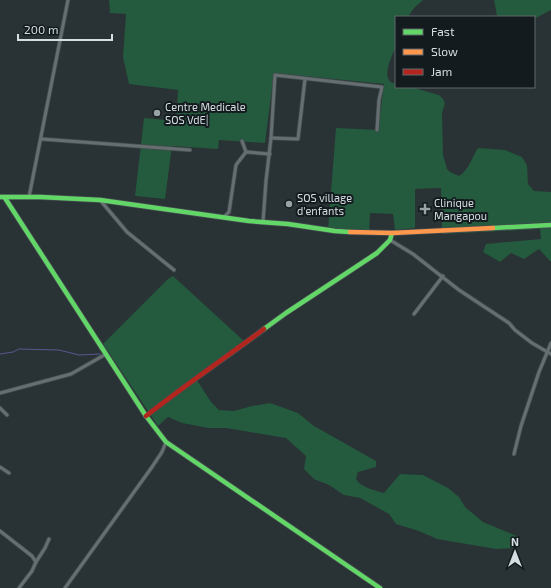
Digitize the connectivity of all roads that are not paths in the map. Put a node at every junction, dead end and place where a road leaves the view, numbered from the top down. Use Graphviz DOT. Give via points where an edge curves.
graph roads {
  1 [pos="68,0"];
  2 [pos="305,79"];
  3 [pos="377,130"];
  4 [pos="272,138"];
  5 [pos="41,139"];
  6 [pos="242,142"];
  7 [pos="190,150"];
  8 [pos="246,152"];
  9 [pos="270,154"];
  10 [pos="29,197"];
  11 [pos="3,198"];
  12 [pos="100,200"];
  13 [pos="223,217"];
  14 [pos="263,222"];
  15 [pos="551,225"];
  16 [pos="392,233"];
  17 [pos="390,240"];
  18 [pos="174,270"];
  19 [pos="443,276"];
  20 [pos="414,314"];
  21 [pos="551,343"];
  22 [pos="547,352"];
  23 [pos="106,354"];
  24 [pos="551,354"];
  25 [pos="0,393"];
  26 [pos="0,408"];
  27 [pos="7,415"];
  28 [pos="146,416"];
  29 [pos="166,442"];
  30 [pos="514,454"];
  31 [pos="0,467"];
  32 [pos="9,474"];
  33 [pos="0,531"];
  34 [pos="48,539"];
  35 [pos="36,562"];
  36 [pos="19,588"];
  37 [pos="65,588"];
  38 [pos="380,588"];
  1 -- 5 [label="street"];
  2 -- 3 [label="street" via="382,87"];
  2 -- 4 [label="street" via="298,139"];
  2 -- 4 [label="street" via="276,75"];
  4 -- 9 [label="street"];
  5 -- 7 [label="street"];
  5 -- 10 [label="street"];
  6 -- 8 [label="street"];
  8 -- 9 [label="street"];
  8 -- 13 [label="street" via="236,165 229,212"];
  9 -- 14 [label="street"];
  10 -- 11 [label="street"];
  10 -- 12 [label="street"];
  11 -- 23 [label="street"];
  12 -- 13 [label="street"];
  12 -- 18 [label="street" via="127,232"];
  13 -- 14 [label="street"];
  14 -- 16 [label="street" via="334,231"];
  15 -- 16 [label="street"];
  16 -- 17 [label="street"];
  17 -- 19 [label="street"];
  17 -- 28 [label="street" via="376,253 286,313"];
  19 -- 20 [label="street"];
  19 -- 22 [label="street"];
  21 -- 22 [label="street"];
  22 -- 24 [label="street"];
  22 -- 30 [label="street"];
  23 -- 25 [label="street" via="71,374"];
  23 -- 28 [label="street"];
  26 -- 27 [label="street"];
  28 -- 29 [label="street"];
  29 -- 37 [label="street" via="152,468"];
  29 -- 38 [label="street"];
  31 -- 32 [label="street"];
  33 -- 35 [label="street"];
  34 -- 35 [label="street"];
  35 -- 36 [label="street"];
}
